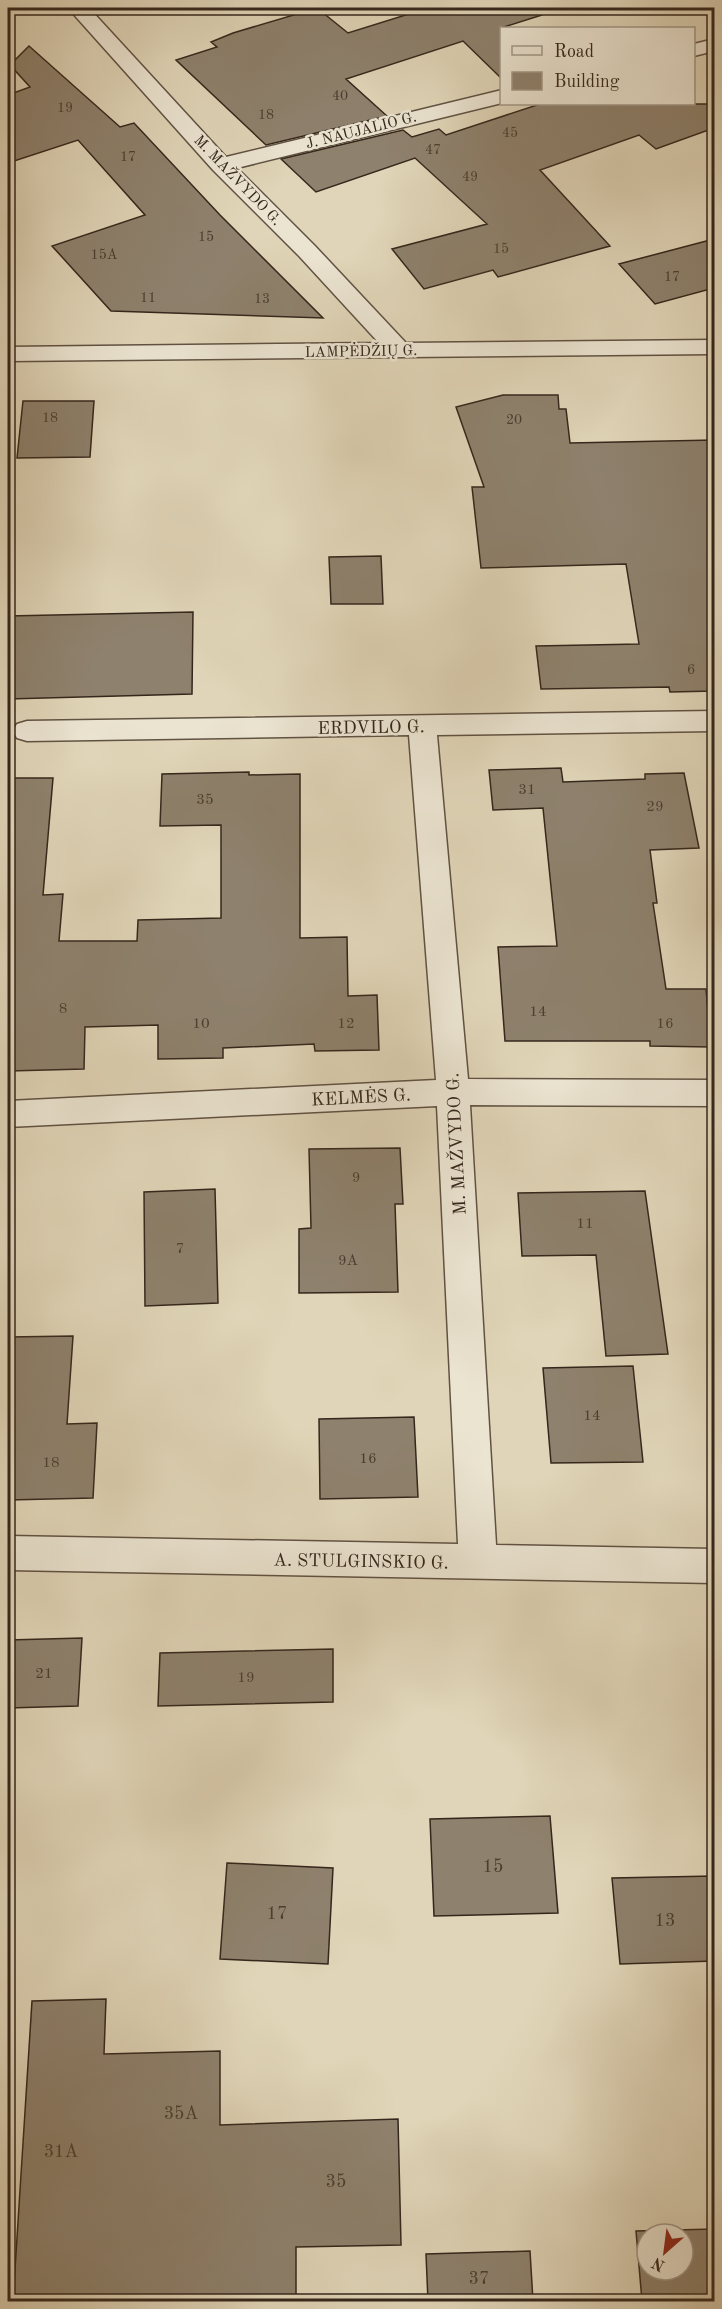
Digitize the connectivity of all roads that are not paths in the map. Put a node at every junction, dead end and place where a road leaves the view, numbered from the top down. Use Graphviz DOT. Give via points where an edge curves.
graph roads {
  1 [pos="78,8"];
  2 [pos="714,45"];
  3 [pos="695,50"];
  4 [pos="500,96"];
  5 [pos="221,165"];
  6 [pos="714,347"];
  7 [pos="399,350"];
  8 [pos="8,354"];
  9 [pos="714,721"];
  10 [pos="422,726"];
  11 [pos="27,730"];
  12 [pos="453,1092"];
  13 [pos="714,1093"];
  14 [pos="8,1114"];
  15 [pos="8,1553"];
  16 [pos="478,1563"];
  17 [pos="714,1566"];
  1 -- 5 [label="street, M. MAŽVYDO G."];
  2 -- 3 [label="street"];
  4 -- 5 [label="street, J. NAUJALIO G."];
  5 -- 7 [label="street, M. MAŽVYDO G." via="308,251"];
  6 -- 7 [label="street, LAMPĖDŽIŲ G."];
  7 -- 8 [label="street, LAMPĖDŽIŲ G."];
  9 -- 10 [label="street, ERDVILO G."];
  10 -- 11 [label="street, ERDVILO G."];
  10 -- 12 [label="street, M. MAŽVYDO G."];
  12 -- 13 [label="street, KELMĖS G."];
  12 -- 14 [label="street, KELMĖS G."];
  12 -- 16 [label="street, M. MAŽVYDO G."];
  15 -- 16 [label="street, A. STULGINSKIO G."];
  16 -- 17 [label="street, A. STULGINSKIO G."];
}
